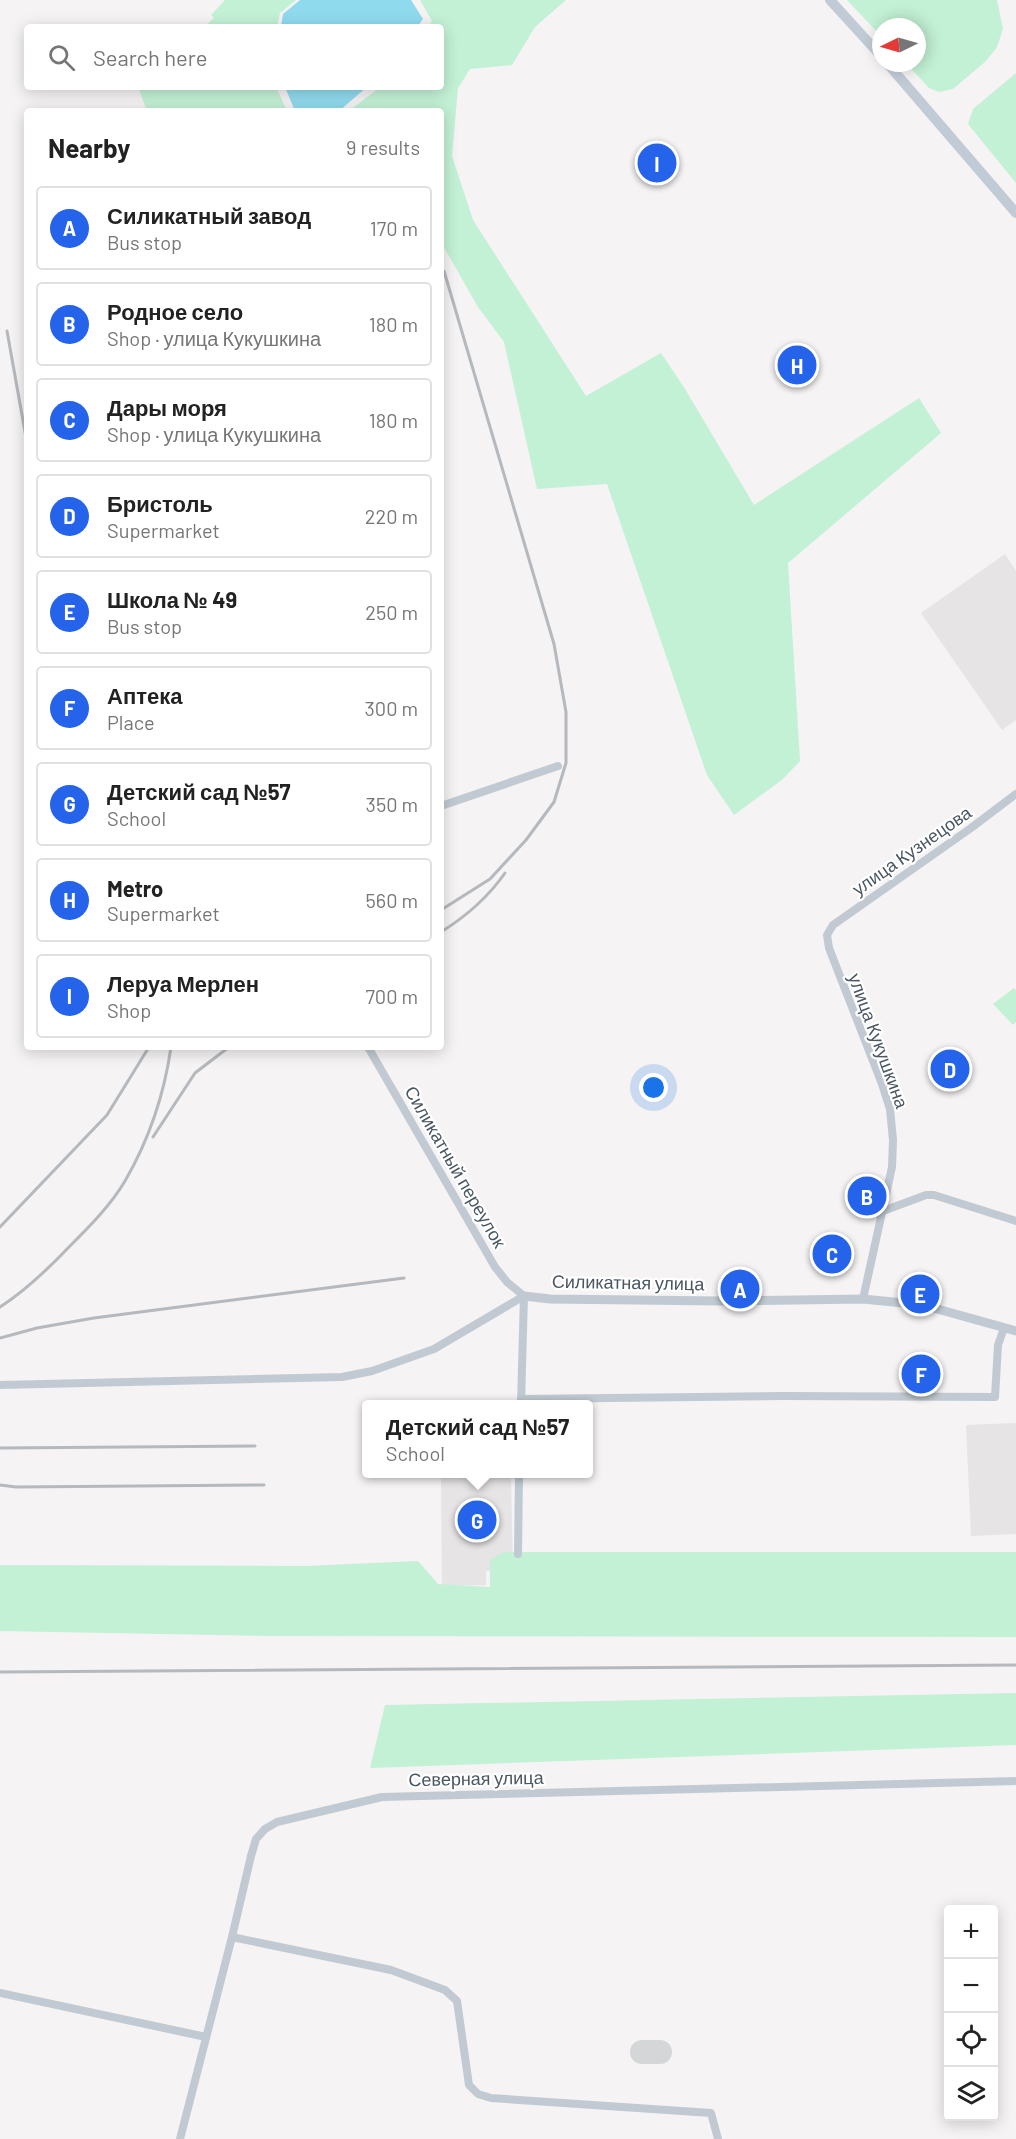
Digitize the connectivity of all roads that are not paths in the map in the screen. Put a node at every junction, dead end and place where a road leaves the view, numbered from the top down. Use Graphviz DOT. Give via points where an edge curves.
graph roads {
  1 [pos="830,0"];
  2 [pos="872,46"];
  3 [pos="895,72"];
  4 [pos="1016,213"];
  5 [pos="558,766"];
  6 [pos="1016,794"];
  7 [pos="444,805"];
  8 [pos="827,935"];
  9 [pos="370,1050"];
  10 [pos="883,1211"];
  11 [pos="1016,1221"];
  12 [pos="524,1296"];
  13 [pos="863,1299"];
  14 [pos="1004,1328"];
  15 [pos="1016,1331"];
  16 [pos="0,1385"];
  17 [pos="521,1400"];
  18 [pos="593,1400"];
  19 [pos="519,1478"];
  20 [pos="518,1554"];
  21 [pos="1016,1781"];
  22 [pos="232,1937"];
  23 [pos="0,1993"];
  24 [pos="206,2037"];
  25 [pos="180,2139"];
  26 [pos="718,2139"];
  1 -- 2 [label="main road"];
  3 -- 4 [label="main road"];
  5 -- 7 [label="street"];
  6 -- 8 [label="street, улица Кузнецова" via="833,925"];
  8 -- 10 [label="street, улица Кукушкина" via="890,1109 892,1167"];
  9 -- 12 [label="street, Силикатный переулок" via="495,1267"];
  10 -- 11 [label="street" via="934,1195"];
  10 -- 13 [label="street, улица Кукушкина"];
  12 -- 13 [label="street, Силикатная улица"];
  12 -- 16 [label="street" via="434,1349 342,1377"];
  12 -- 17 [label="street"];
  13 -- 14 [label="street, Силикатная улица" via="923,1305"];
  14 -- 15 [label="street, Силикатная улица"];
  14 -- 18 [label="street" via="998,1345 995,1397"];
  19 -- 20 [label="street"];
  21 -- 22 [label="street, Северная улица" via="382,1797 277,1822 266,1829 256,1839"];
  22 -- 24 [label="street, Северная улица"];
  22 -- 26 [label="street" via="391,1970 446,1990 457,2001 469,2085 478,2094 711,2113"];
  23 -- 24 [label="street"];
  24 -- 25 [label="street, Северная улица"];
}
